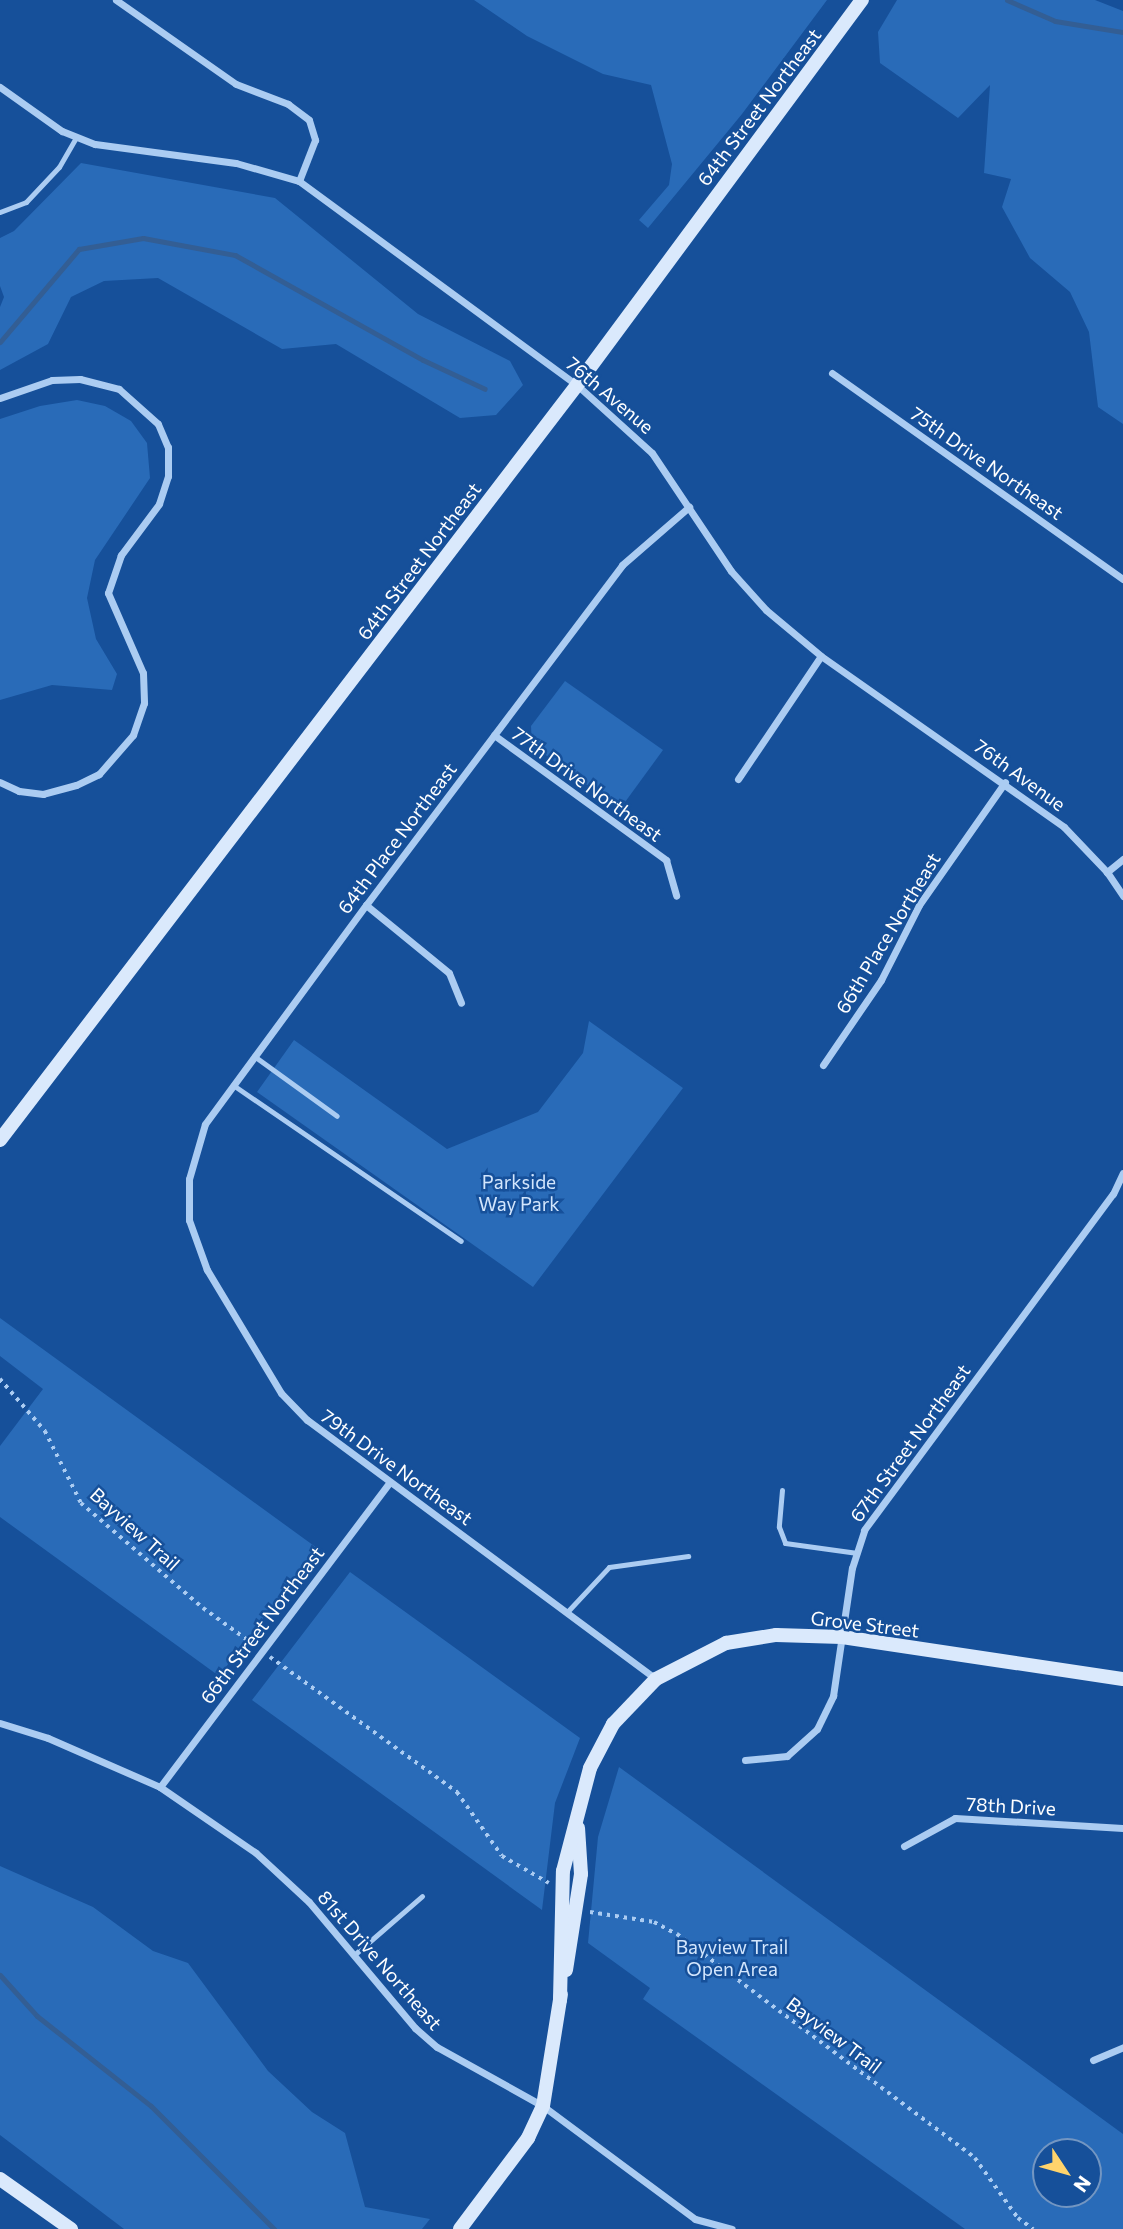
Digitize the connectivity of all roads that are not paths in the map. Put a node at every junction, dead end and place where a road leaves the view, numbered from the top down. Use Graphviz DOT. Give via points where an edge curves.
graph roads {
  1 [pos="116,0"];
  2 [pos="863,0"];
  3 [pos="0,87"];
  4 [pos="76,138"];
  5 [pos="299,181"];
  6 [pos="0,212"];
  7 [pos="832,373"];
  8 [pos="577,385"];
  9 [pos="0,398"];
  10 [pos="689,507"];
  11 [pos="1123,579"];
  12 [pos="821,656"];
  13 [pos="494,735"];
  14 [pos="738,779"];
  15 [pos="0,782"];
  16 [pos="1005,782"];
  17 [pos="1123,859"];
  18 [pos="1107,872"];
  19 [pos="1123,895"];
  20 [pos="676,896"];
  21 [pos="366,905"];
  22 [pos="461,1003"];
  23 [pos="254,1056"];
  24 [pos="823,1065"];
  25 [pos="233,1085"];
  26 [pos="337,1116"];
  27 [pos="0,1140"];
  28 [pos="1123,1173"];
  29 [pos="189,1220"];
  30 [pos="461,1241"];
  31 [pos="390,1482"];
  32 [pos="782,1490"];
  33 [pos="857,1553"];
  34 [pos="688,1556"];
  35 [pos="568,1612"];
  36 [pos="842,1637"];
  37 [pos="656,1679"];
  38 [pos="1123,1679"];
  39 [pos="0,1723"];
  40 [pos="745,1760"];
  41 [pos="160,1787"];
  42 [pos="1123,1828"];
  43 [pos="904,1846"];
  44 [pos="422,1896"];
  45 [pos="354,1955"];
  46 [pos="1123,2047"];
  47 [pos="1093,2060"];
  48 [pos="543,2106"];
  49 [pos="0,2179"];
  50 [pos="71,2229"];
  51 [pos="460,2229"];
  52 [pos="732,2229"];
  1 -- 5 [label="street" via="236,84 288,104 309,121 315,140"];
  2 -- 8 [label="main road, 64th Street Northeast"];
  3 -- 4 [label="street, 76th Avenue"];
  4 -- 5 [label="street, 76th Avenue" via="236,163"];
  4 -- 6 [label="lane" via="59,167 26,202"];
  5 -- 8 [label="street, 76th Avenue"];
  7 -- 11 [label="street, 75th Drive Northeast"];
  8 -- 10 [label="street, 76th Avenue" via="652,453"];
  8 -- 27 [label="main road, 64th Street Northeast"];
  9 -- 15 [label="street" via="52,380 80,379 119,389 158,424 168,447 168,476 159,504 121,555 108,593 143,673 144,703 134,735 99,774 43,794 19,791"];
  10 -- 12 [label="street, 76th Avenue" via="731,571 766,610"];
  10 -- 13 [label="street, 64th Place Northeast" via="621,565"];
  12 -- 14 [label="street"];
  12 -- 16 [label="street, 76th Avenue"];
  13 -- 20 [label="street, 77th Drive Northeast" via="666,860"];
  13 -- 21 [label="street, 64th Place Northeast"];
  16 -- 18 [label="street, 76th Avenue" via="1064,827"];
  16 -- 24 [label="street, 66th Place Northeast" via="919,905 881,980"];
  17 -- 18 [label="street"];
  18 -- 19 [label="street"];
  21 -- 22 [label="street" via="449,973"];
  21 -- 23 [label="street, 64th Place Northeast"];
  23 -- 25 [label="street, 64th Place Northeast"];
  23 -- 26 [label="lane"];
  25 -- 29 [label="street, 64th Place Northeast" via="205,1124 193,1155"];
  25 -- 30 [label="lane"];
  28 -- 33 [label="street, 67th Street Northeast" via="1113,1194 864,1530"];
  29 -- 31 [label="street, 79th Drive Northeast" via="206,1270 281,1393 307,1420"];
  31 -- 35 [label="street, 79th Drive Northeast"];
  31 -- 41 [label="street, 66th Street Northeast"];
  32 -- 33 [label="lane" via="779,1527 785,1544"];
  33 -- 36 [label="street, 67th Street Northeast"];
  34 -- 35 [label="lane" via="600,1571"];
  35 -- 37 [label="street, 79th Drive Northeast"];
  36 -- 37 [label="main road, Grove Street" via="776,1635 726,1643"];
  36 -- 38 [label="main road, Grove Street"];
  36 -- 40 [label="street, 67th Street Northeast" via="833,1696 817,1729 787,1756"];
  37 -- 48 [label="main road, Grove Street" via="613,1724 590,1768 578,1826 578,1911"];
  39 -- 41 [label="street, 81st Drive Northeast" via="48,1738"];
  41 -- 45 [label="street, 81st Drive Northeast" via="256,1853 309,1902"];
  42 -- 43 [label="street, 78th Drive" via="955,1818"];
  44 -- 45 [label="lane"];
  45 -- 48 [label="street, 81st Drive Northeast" via="415,2028 438,2047"];
  46 -- 47 [label="street"];
  48 -- 51 [label="main road, Grove Street" via="528,2138"];
  48 -- 52 [label="street, 81st Drive Northeast" via="695,2219"];
  49 -- 50 [label="main road"];
}
